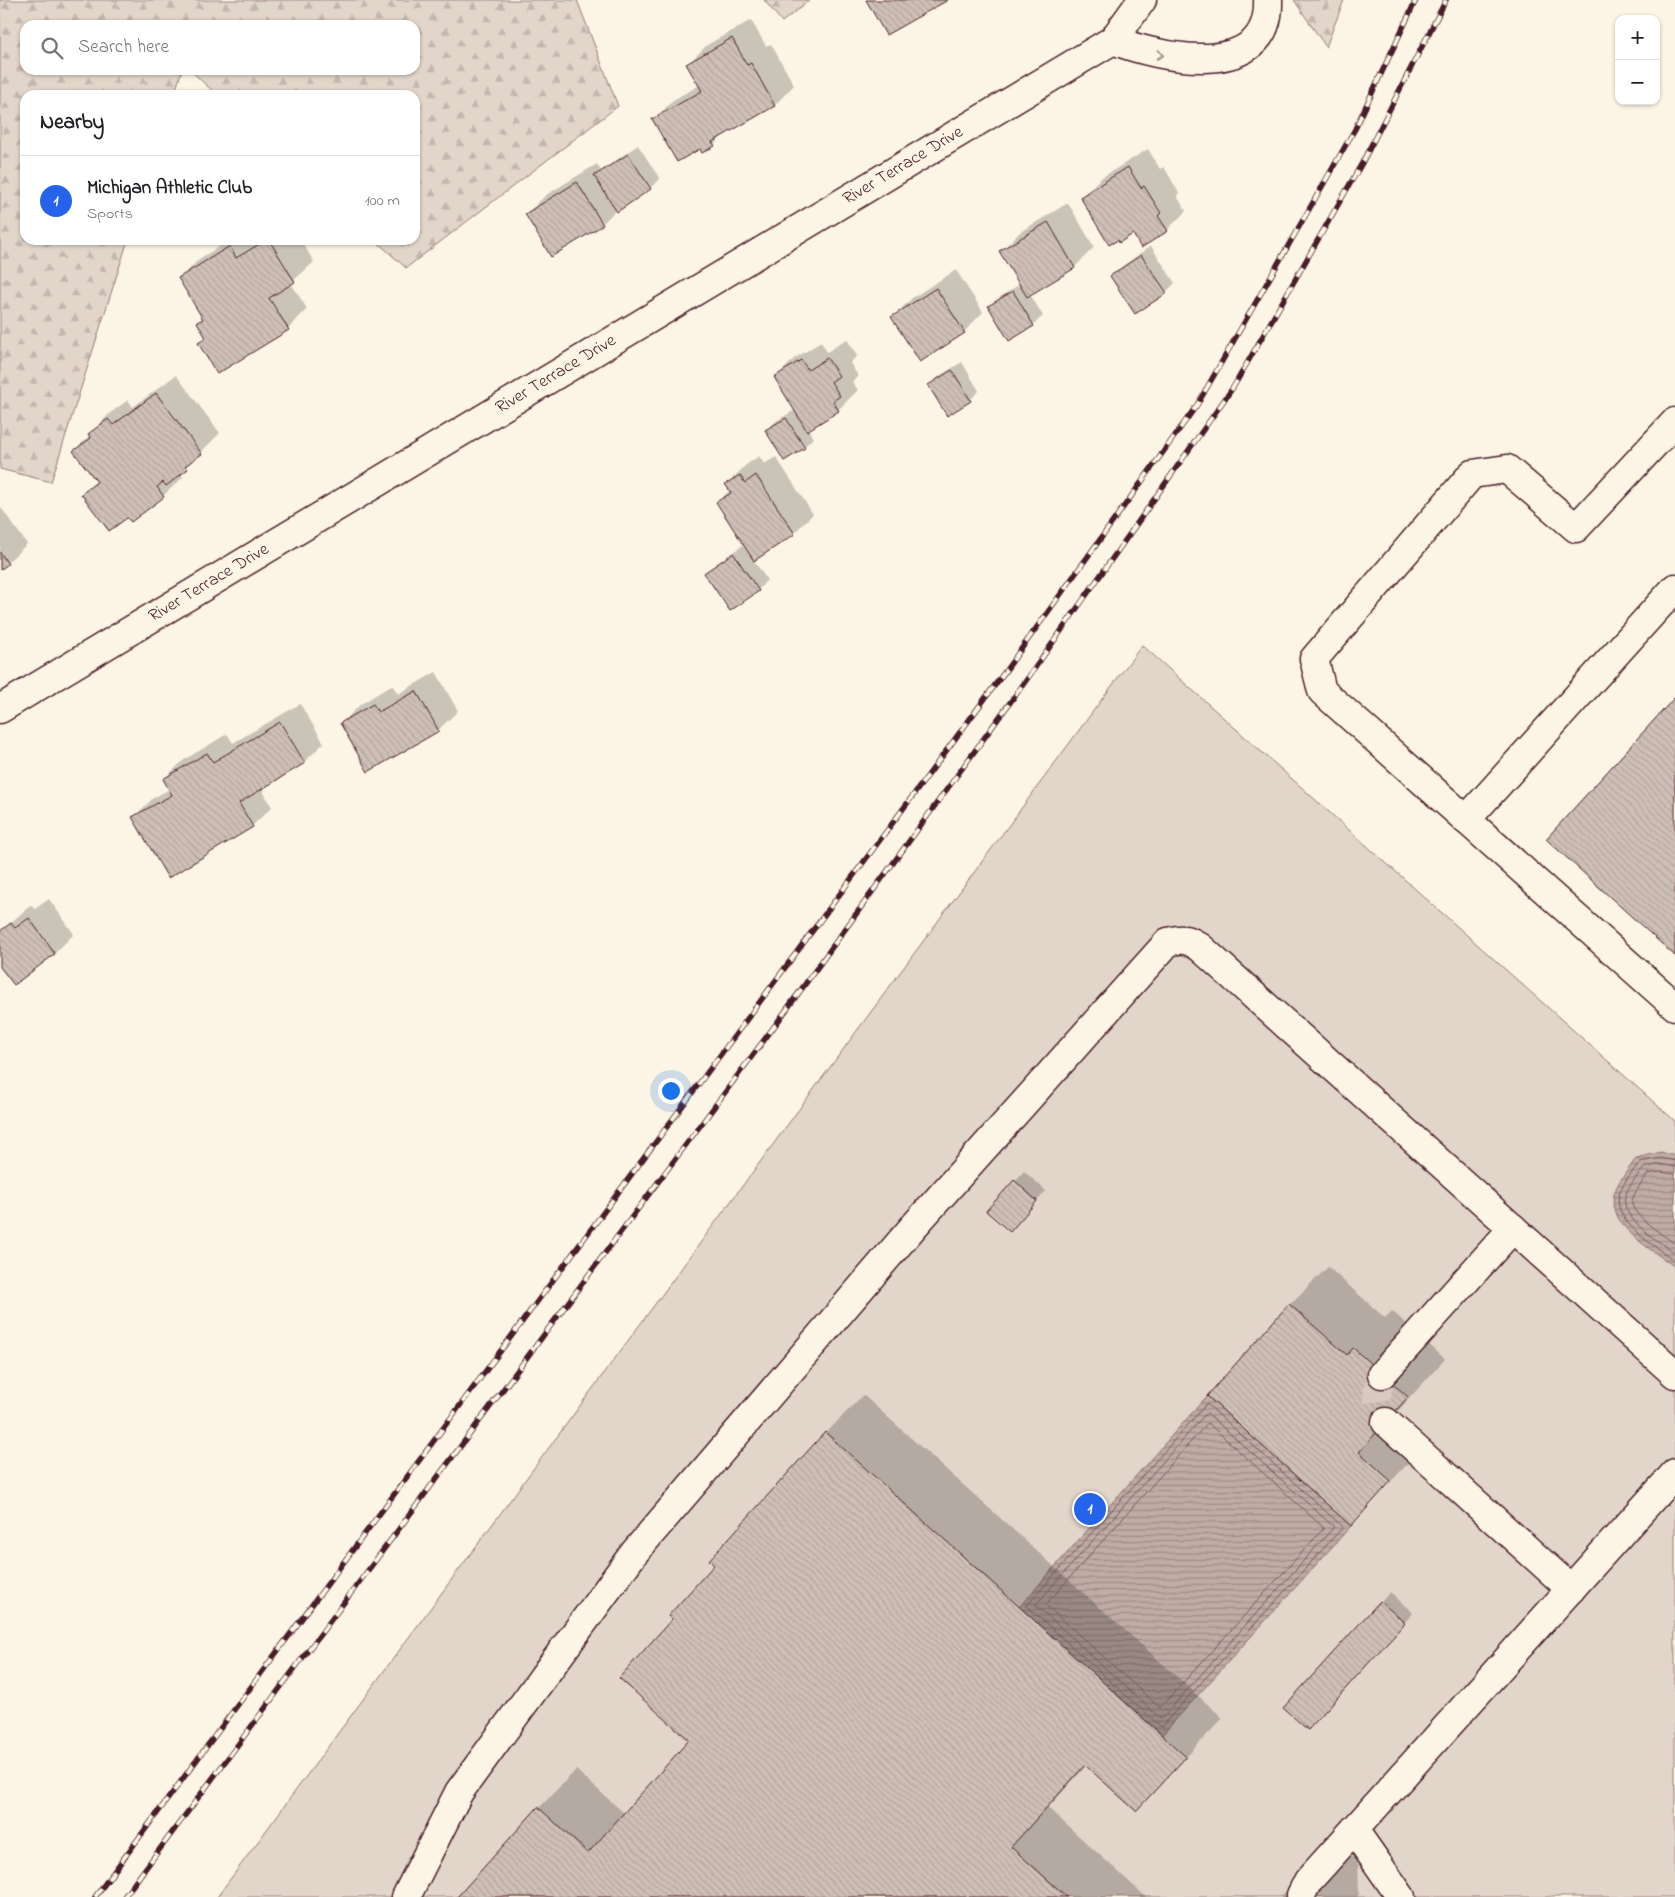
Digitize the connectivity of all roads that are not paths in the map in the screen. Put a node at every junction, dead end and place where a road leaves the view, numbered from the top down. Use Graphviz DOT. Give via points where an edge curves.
graph roads {
  1 [pos="1142,0"];
  2 [pos="1268,0"];
  3 [pos="1113,40"];
  4 [pos="1675,422"];
  5 [pos="1675,588"];
  6 [pos="0,710"];
  7 [pos="1466,820"];
  8 [pos="1675,1006"];
  9 [pos="1513,1228"];
  10 [pos="1382,1374"];
  11 [pos="1675,1374"];
  12 [pos="1386,1422"];
  13 [pos="1675,1473"];
  14 [pos="1571,1589"];
  15 [pos="1354,1830"];
  16 [pos="1301,1895"];
  17 [pos="406,1897"];
  18 [pos="1401,1897"];
  1 -- 3 [label="street, River Terrace Drive"];
  3 -- 2 [label="street, one-way" via="1165,56 1192,58 1232,54 1243,49 1260,32 1266,20"];
  3 -- 6 [label="street, River Terrace Drive"];
  4 -- 7 [label="street" via="1576,528 1508,469 1472,474 1314,659 1322,691"];
  5 -- 7 [label="street"];
  7 -- 8 [label="street"];
  9 -- 10 [label="street"];
  9 -- 11 [label="street"];
  9 -- 17 [label="street" via="1201,948 1191,940 1168,942 914,1226 634,1553 459,1792"];
  12 -- 14 [label="street"];
  13 -- 14 [label="street"];
  14 -- 15 [label="street"];
  15 -- 16 [label="street" via="1308,1881"];
  15 -- 18 [label="street"];
}
